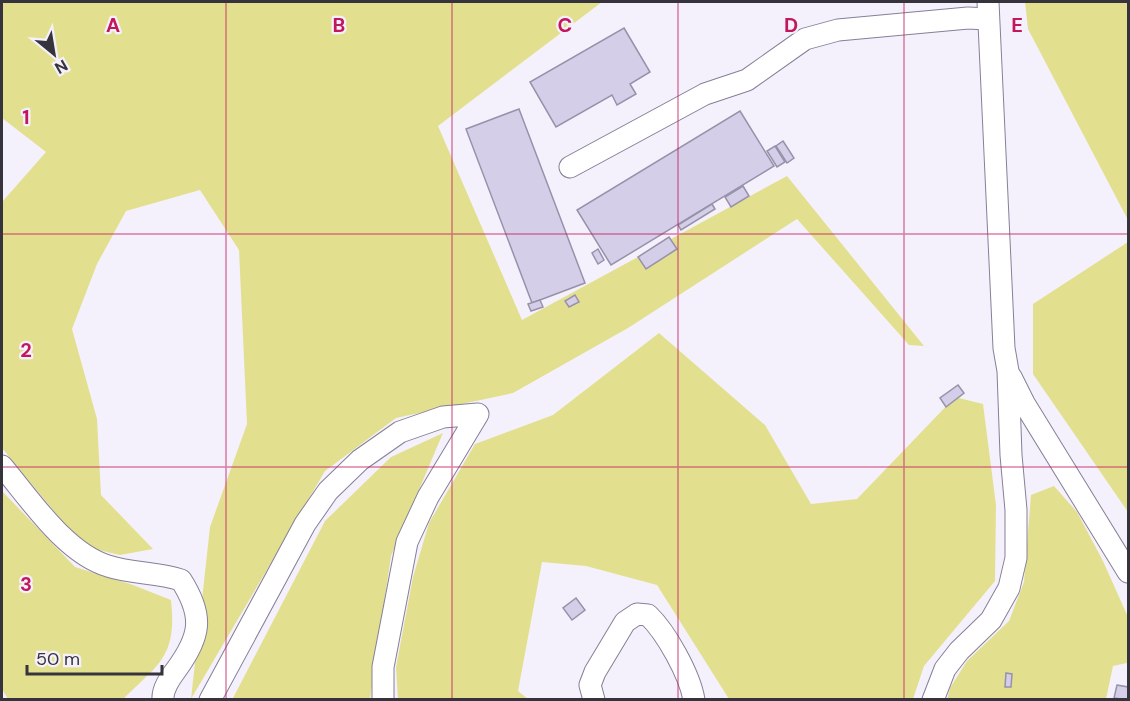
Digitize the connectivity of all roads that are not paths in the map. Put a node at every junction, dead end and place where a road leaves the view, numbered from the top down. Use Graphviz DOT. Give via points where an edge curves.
graph roads {
  1 [pos="988,10"];
  2 [pos="570,168"];
  3 [pos="1008,372"];
  4 [pos="2,466"];
  5 [pos="1128,573"];
  6 [pos="163,699"];
  7 [pos="210,699"];
  8 [pos="383,699"];
  9 [pos="594,699"];
  10 [pos="694,699"];
  11 [pos="933,699"];
  1 -- 2 [label="lane" via="968,18 838,30 805,39 747,81 705,94"];
  1 -- 3 [label="lane"];
  3 -- 5 [label="lane"];
  3 -- 11 [label="lane" via="1016,558 1009,588 991,620 945,669"];
  4 -- 6 [label="lane" via="67,542 85,557 109,567 181,580 193,599 197,626 190,651 170,677"];
  7 -- 8 [label="lane" via="305,524 328,491 360,460 400,432 444,417 478,414 428,497 407,542 383,667"];
  9 -- 10 [label="lane" via="590,685 595,672 626,622 637,614 648,615 657,624 691,681"];
}
